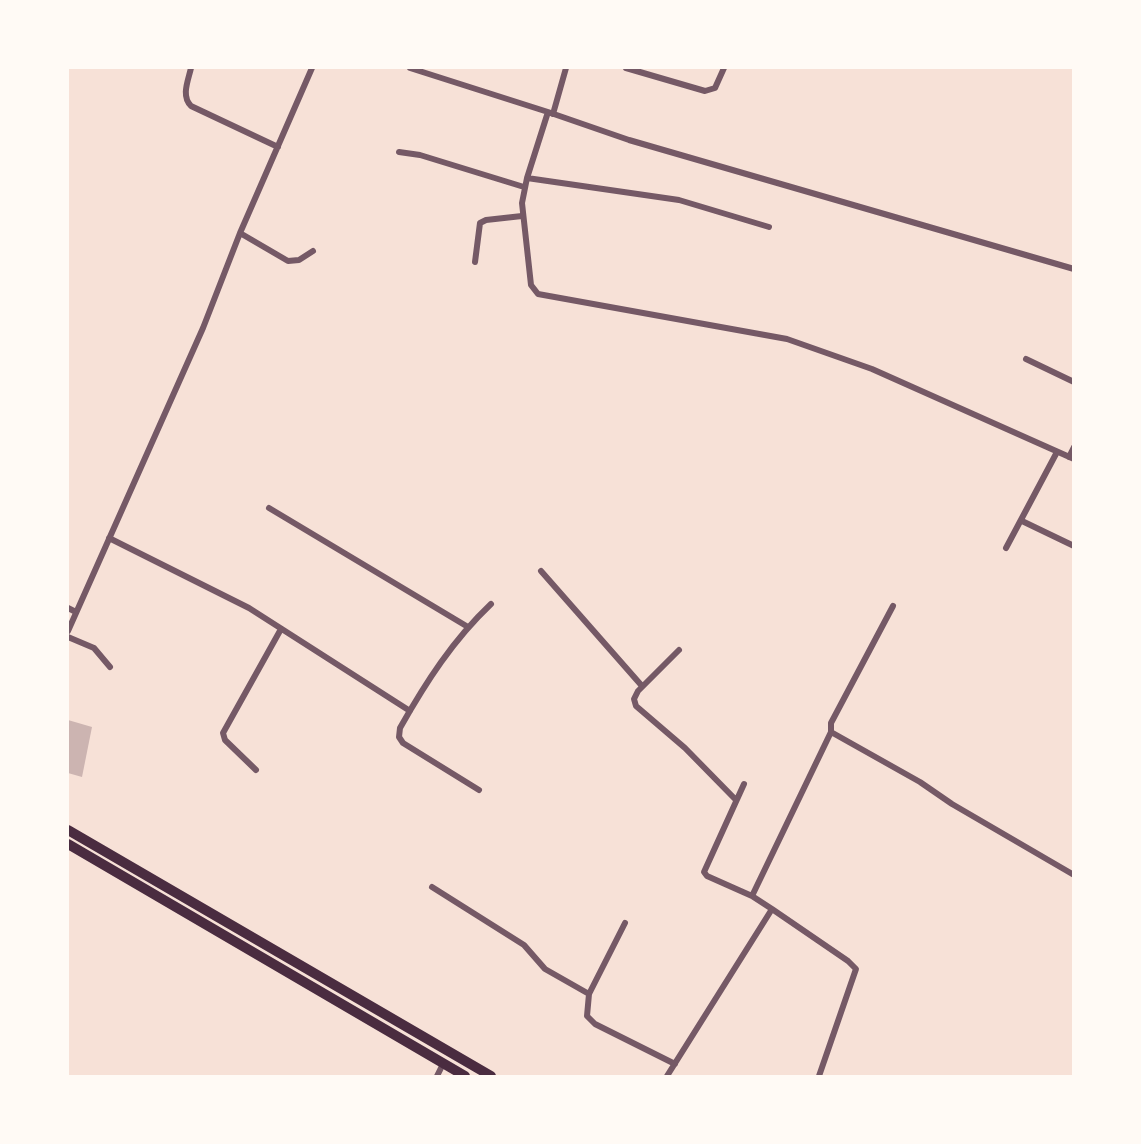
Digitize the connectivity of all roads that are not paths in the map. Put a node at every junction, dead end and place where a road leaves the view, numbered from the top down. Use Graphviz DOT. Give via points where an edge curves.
graph roads {
  1 [pos="191,68"];
  2 [pos="312,68"];
  3 [pos="410,68"];
  4 [pos="566,68"];
  5 [pos="626,68"];
  6 [pos="724,68"];
  7 [pos="551,113"];
  8 [pos="278,147"];
  9 [pos="399,152"];
  10 [pos="526,178"];
  11 [pos="524,187"];
  12 [pos="522,216"];
  13 [pos="769,227"];
  14 [pos="240,232"];
  15 [pos="312,251"];
  16 [pos="475,262"];
  17 [pos="1074,269"];
  18 [pos="1026,359"];
  19 [pos="1074,382"];
  20 [pos="1074,447"];
  21 [pos="1057,452"];
  22 [pos="1071,458"];
  23 [pos="269,508"];
  24 [pos="1022,521"];
  25 [pos="109,538"];
  26 [pos="1074,546"];
  27 [pos="1006,548"];
  28 [pos="541,571"];
  29 [pos="491,604"];
  30 [pos="892,606"];
  31 [pos="68,608"];
  32 [pos="76,612"];
  33 [pos="468,627"];
  34 [pos="281,629"];
  35 [pos="68,632"];
  36 [pos="68,637"];
  37 [pos="679,651"];
  38 [pos="110,667"];
  39 [pos="642,686"];
  40 [pos="410,711"];
  41 [pos="831,732"];
  42 [pos="256,770"];
  43 [pos="744,784"];
  44 [pos="479,790"];
  45 [pos="736,800"];
  46 [pos="68,830"];
  47 [pos="68,843"];
  48 [pos="1074,875"];
  49 [pos="432,886"];
  50 [pos="752,896"];
  51 [pos="772,909"];
  52 [pos="625,923"];
  53 [pos="589,994"];
  54 [pos="443,1064"];
  55 [pos="675,1064"];
  56 [pos="437,1077"];
  57 [pos="465,1077"];
  58 [pos="491,1077"];
  59 [pos="668,1077"];
  60 [pos="819,1077"];
  1 -- 8 [label="street" via="186,101 191,106"];
  2 -- 8 [label="street"];
  3 -- 7 [label="street"];
  4 -- 7 [label="street"];
  5 -- 6 [label="street" via="705,91 715,88"];
  7 -- 10 [label="street"];
  7 -- 17 [label="street" via="629,140"];
  8 -- 14 [label="street"];
  9 -- 11 [label="street"];
  10 -- 11 [label="street"];
  10 -- 13 [label="street" via="679,200"];
  11 -- 12 [label="street"];
  12 -- 16 [label="street" via="480,223"];
  12 -- 21 [label="street" via="527,226 531,285 538,294 787,339 872,369"];
  14 -- 15 [label="street" via="288,261 299,260"];
  14 -- 25 [label="street" via="203,328"];
  18 -- 19 [label="street"];
  20 -- 22 [label="street"];
  21 -- 22 [label="street"];
  21 -- 24 [label="street"];
  23 -- 33 [label="street"];
  24 -- 26 [label="street"];
  24 -- 27 [label="street"];
  25 -- 32 [label="street"];
  25 -- 34 [label="street" via="213,589"];
  28 -- 39 [label="street"];
  29 -- 33 [label="street"];
  30 -- 41 [label="street" via="831,723"];
  31 -- 32 [label="street"];
  32 -- 35 [label="street"];
  33 -- 40 [label="street" via="436,668"];
  34 -- 40 [label="street"];
  34 -- 42 [label="street" via="223,733 225,740"];
  36 -- 38 [label="street" via="94,648"];
  37 -- 39 [label="street"];
  39 -- 45 [label="street" via="634,699 636,706"];
  40 -- 44 [label="street" via="400,728 403,743"];
  41 -- 48 [label="street"];
  41 -- 50 [label="street"];
  43 -- 45 [label="street"];
  45 -- 50 [label="street" via="704,872"];
  46 -- 58 [label="highway"];
  47 -- 54 [label="highway"];
  49 -- 53 [label="street" via="524,945 544,969"];
  50 -- 51 [label="street"];
  51 -- 55 [label="street"];
  51 -- 60 [label="street" via="856,969"];
  52 -- 53 [label="street"];
  53 -- 55 [label="street" via="586,1008 591,1022"];
  54 -- 56 [label="street"];
  54 -- 57 [label="highway"];
  55 -- 59 [label="street"];
}
